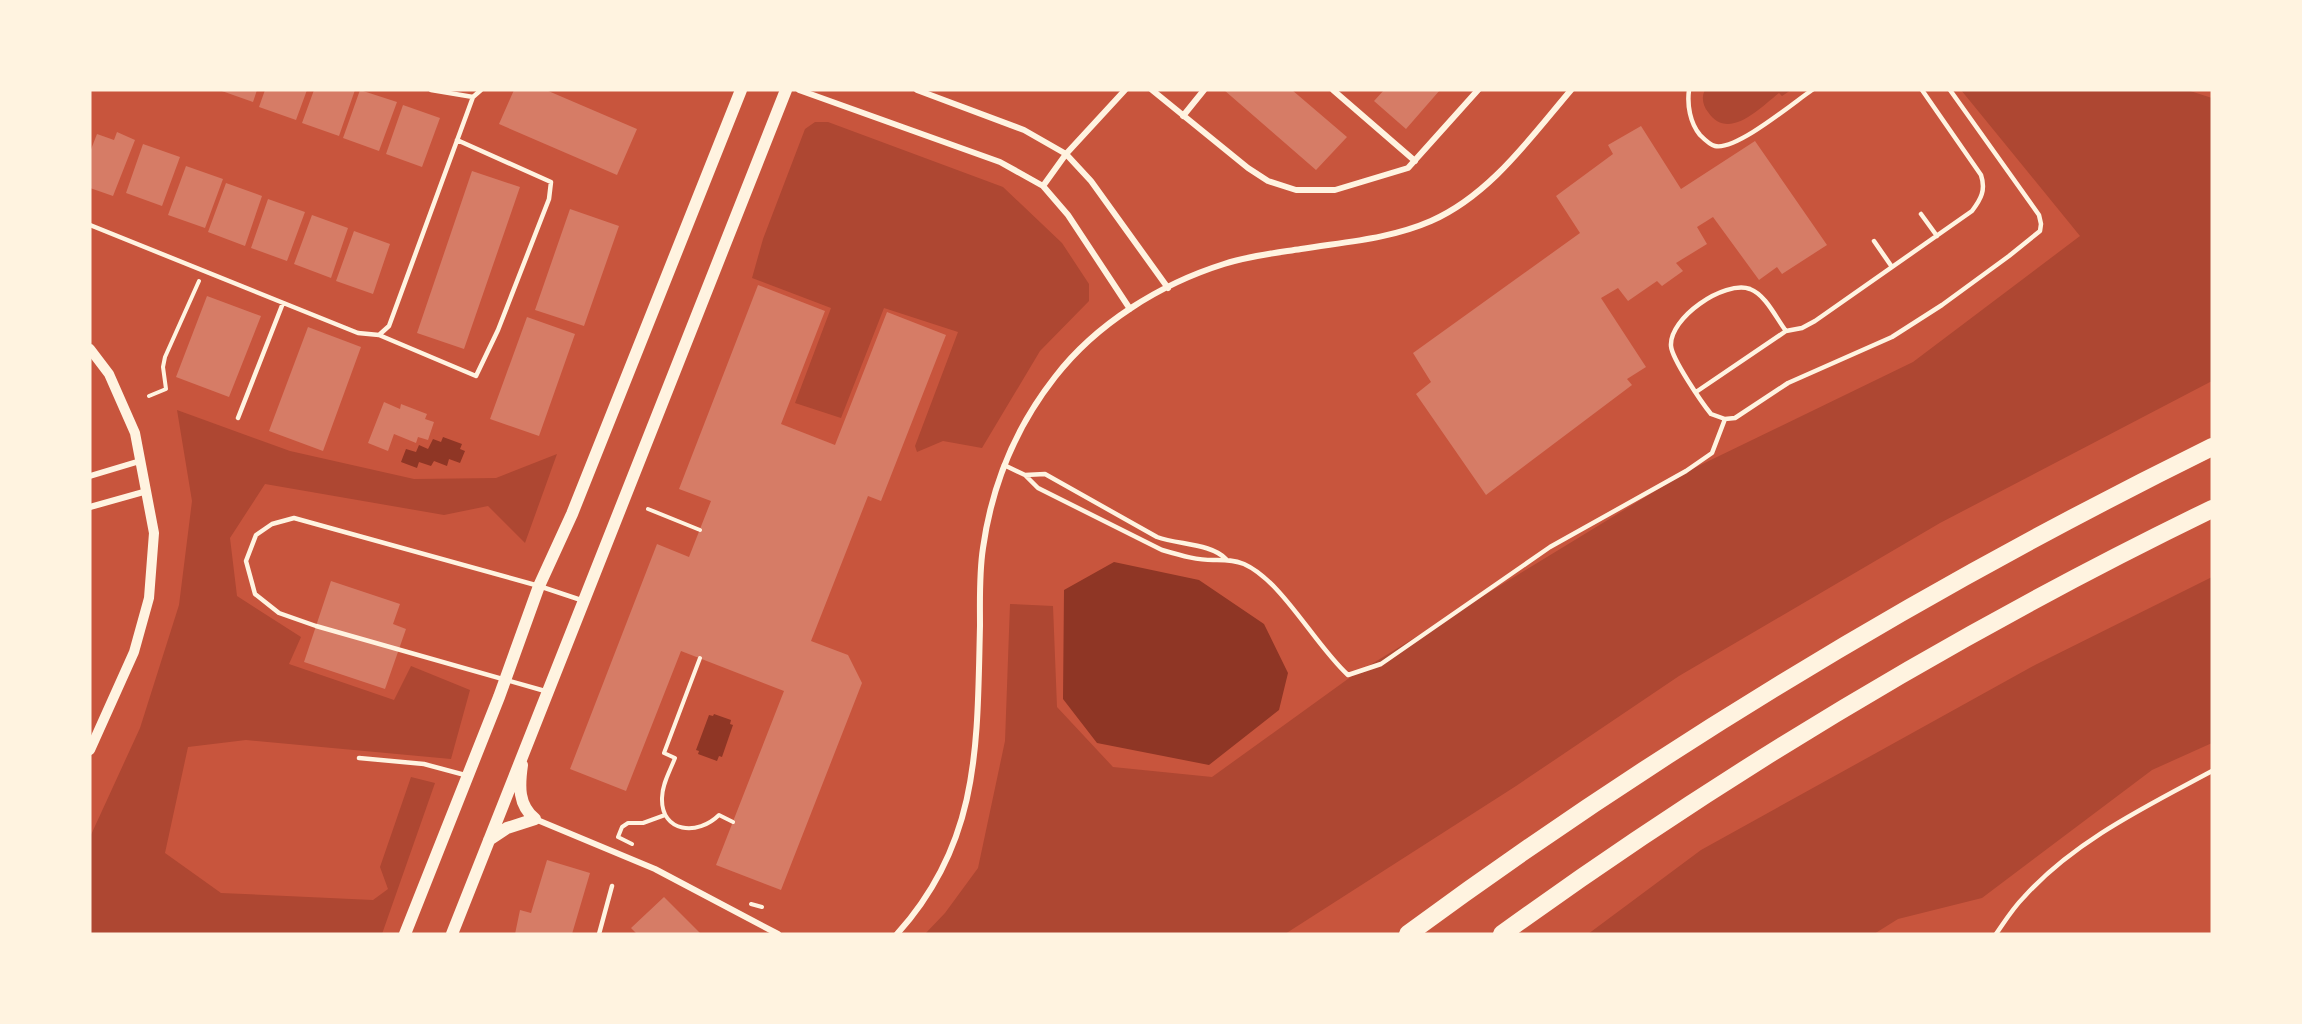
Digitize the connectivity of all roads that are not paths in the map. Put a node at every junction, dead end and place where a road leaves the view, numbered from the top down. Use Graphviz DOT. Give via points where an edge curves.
graph roads {
  1 [pos="431,90"];
  2 [pos="481,90"];
  3 [pos="741,90"];
  4 [pos="786,90"];
  5 [pos="799,90"];
  6 [pos="916,90"];
  7 [pos="1125,90"];
  8 [pos="1152,90"];
  9 [pos="1204,90"];
  10 [pos="1333,90"];
  11 [pos="1478,90"];
  12 [pos="1571,90"];
  13 [pos="1689,90"];
  14 [pos="1812,90"];
  15 [pos="1922,90"];
  16 [pos="1950,90"];
  17 [pos="473,97"];
  18 [pos="1183,116"];
  19 [pos="457,140"];
  20 [pos="1066,154"];
  21 [pos="1415,160"];
  22 [pos="1043,186"];
  23 [pos="1921,214"];
  24 [pos="90,225"];
  25 [pos="1937,236"];
  26 [pos="1874,242"];
  27 [pos="1892,267"];
  28 [pos="1168,288"];
  29 [pos="283,303"];
  30 [pos="1130,309"];
  31 [pos="1786,331"];
  32 [pos="379,335"];
  33 [pos="90,349"];
  34 [pos="1696,392"];
  35 [pos="238,418"];
  36 [pos="1725,419"];
  37 [pos="2212,447"];
  38 [pos="141,460"];
  39 [pos="1003,465"];
  40 [pos="1025,475"];
  41 [pos="90,476"];
  42 [pos="147,491"];
  43 [pos="90,507"];
  44 [pos="2212,509"];
  45 [pos="1226,559"];
  46 [pos="540,586"];
  47 [pos="584,601"];
  48 [pos="506,680"];
  49 [pos="547,692"];
  50 [pos="525,747"];
  51 [pos="90,750"];
  52 [pos="359,758"];
  53 [pos="2212,771"];
  54 [pos="468,776"];
  55 [pos="535,819"];
  56 [pos="488,840"];
  57 [pos="612,886"];
  58 [pos="405,934"];
  59 [pos="452,934"];
  60 [pos="600,934"];
  61 [pos="778,934"];
  62 [pos="897,934"];
  63 [pos="1408,934"];
  64 [pos="1502,934"];
  65 [pos="1996,934"];
  1 -- 17 [label="lane"];
  2 -- 17 [label="lane"];
  3 -- 46 [label="main road"];
  4 -- 47 [label="main road"];
  5 -- 22 [label="street" via="1000,162"];
  6 -- 20 [label="street" via="1024,130"];
  7 -- 20 [label="street"];
  8 -- 18 [label="street"];
  9 -- 18 [label="street"];
  10 -- 21 [label="street"];
  11 -- 21 [label="street"];
  12 -- 28 [label="street" via="1497,175 1466,201 1431,221 1381,236 1226,263"];
  13 -- 14 [label="lane" via="1695,127 1710,143 1719,146 1732,144 1761,127"];
  15 -- 25 [label="lane" via="1970,156 1984,184 1982,198 1972,211"];
  16 -- 36 [label="lane" via="2039,215 2040,231 1942,305 1892,337 1788,383 1735,418"];
  17 -- 19 [label="lane"];
  18 -- 21 [label="street" via="1248,168 1268,181 1296,190 1335,190 1408,168"];
  19 -- 32 [label="lane" via="389,326"];
  19 -- 32 [label="lane" via="550,182 549,199 498,330 476,376"];
  20 -- 22 [label="street"];
  20 -- 28 [label="street" via="1091,181"];
  22 -- 30 [label="street" via="1068,215"];
  23 -- 25 [label="lane"];
  24 -- 29 [label="lane"];
  25 -- 27 [label="lane"];
  26 -- 27 [label="lane"];
  27 -- 31 [label="lane" via="1815,321"];
  28 -- 30 [label="street"];
  29 -- 32 [label="lane" via="358,333"];
  29 -- 35 [label="lane"];
  30 -- 39 [label="street" via="1057,374 1022,425"];
  31 -- 34 [label="lane"];
  31 -- 34 [label="lane" via="1765,301 1749,289 1730,288 1708,300 1680,321 1671,343 1674,356"];
  33 -- 38 [label="street" via="109,374 135,433"];
  34 -- 36 [label="lane" via="1711,414"];
  36 -- 45 [label="lane" via="1712,453 1686,471 1550,547 1381,664 1348,675 1276,588 1245,564"];
  37 -- 63 [label="highway" via="2034,538 1766,691 1586,808"];
  38 -- 41 [label="street"];
  38 -- 42 [label="street"];
  39 -- 40 [label="lane"];
  39 -- 62 [label="street" via="982,551 976,747 967,803 927,896"];
  40 -- 45 [label="lane" via="1038,488 1162,550 1216,561"];
  40 -- 45 [label="lane" via="1045,474 1157,537 1218,551"];
  42 -- 43 [label="street"];
  42 -- 51 [label="street" via="154,533 149,598 134,652"];
  44 -- 64 [label="highway" via="2060,586 1791,740 1706,793"];
  46 -- 47 [label="lane"];
  46 -- 48 [label="main road"];
  46 -- 48 [label="lane" via="294,518 272,524 256,535 246,561 255,594 279,613"];
  47 -- 49 [label="main road"];
  48 -- 49 [label="lane"];
  48 -- 54 [label="main road"];
  49 -- 50 [label="main road"];
  50 -- 55 [label="main road" via="522,802"];
  50 -- 56 [label="main road"];
  52 -- 54 [label="lane" via="423,764"];
  53 -- 65 [label="lane" via="2110,829 2065,860 2023,897"];
  54 -- 58 [label="main road"];
  55 -- 56 [label="main road" via="507,828"];
  55 -- 61 [label="street" via="656,868"];
  56 -- 59 [label="main road"];
  57 -- 60 [label="lane"];
}
